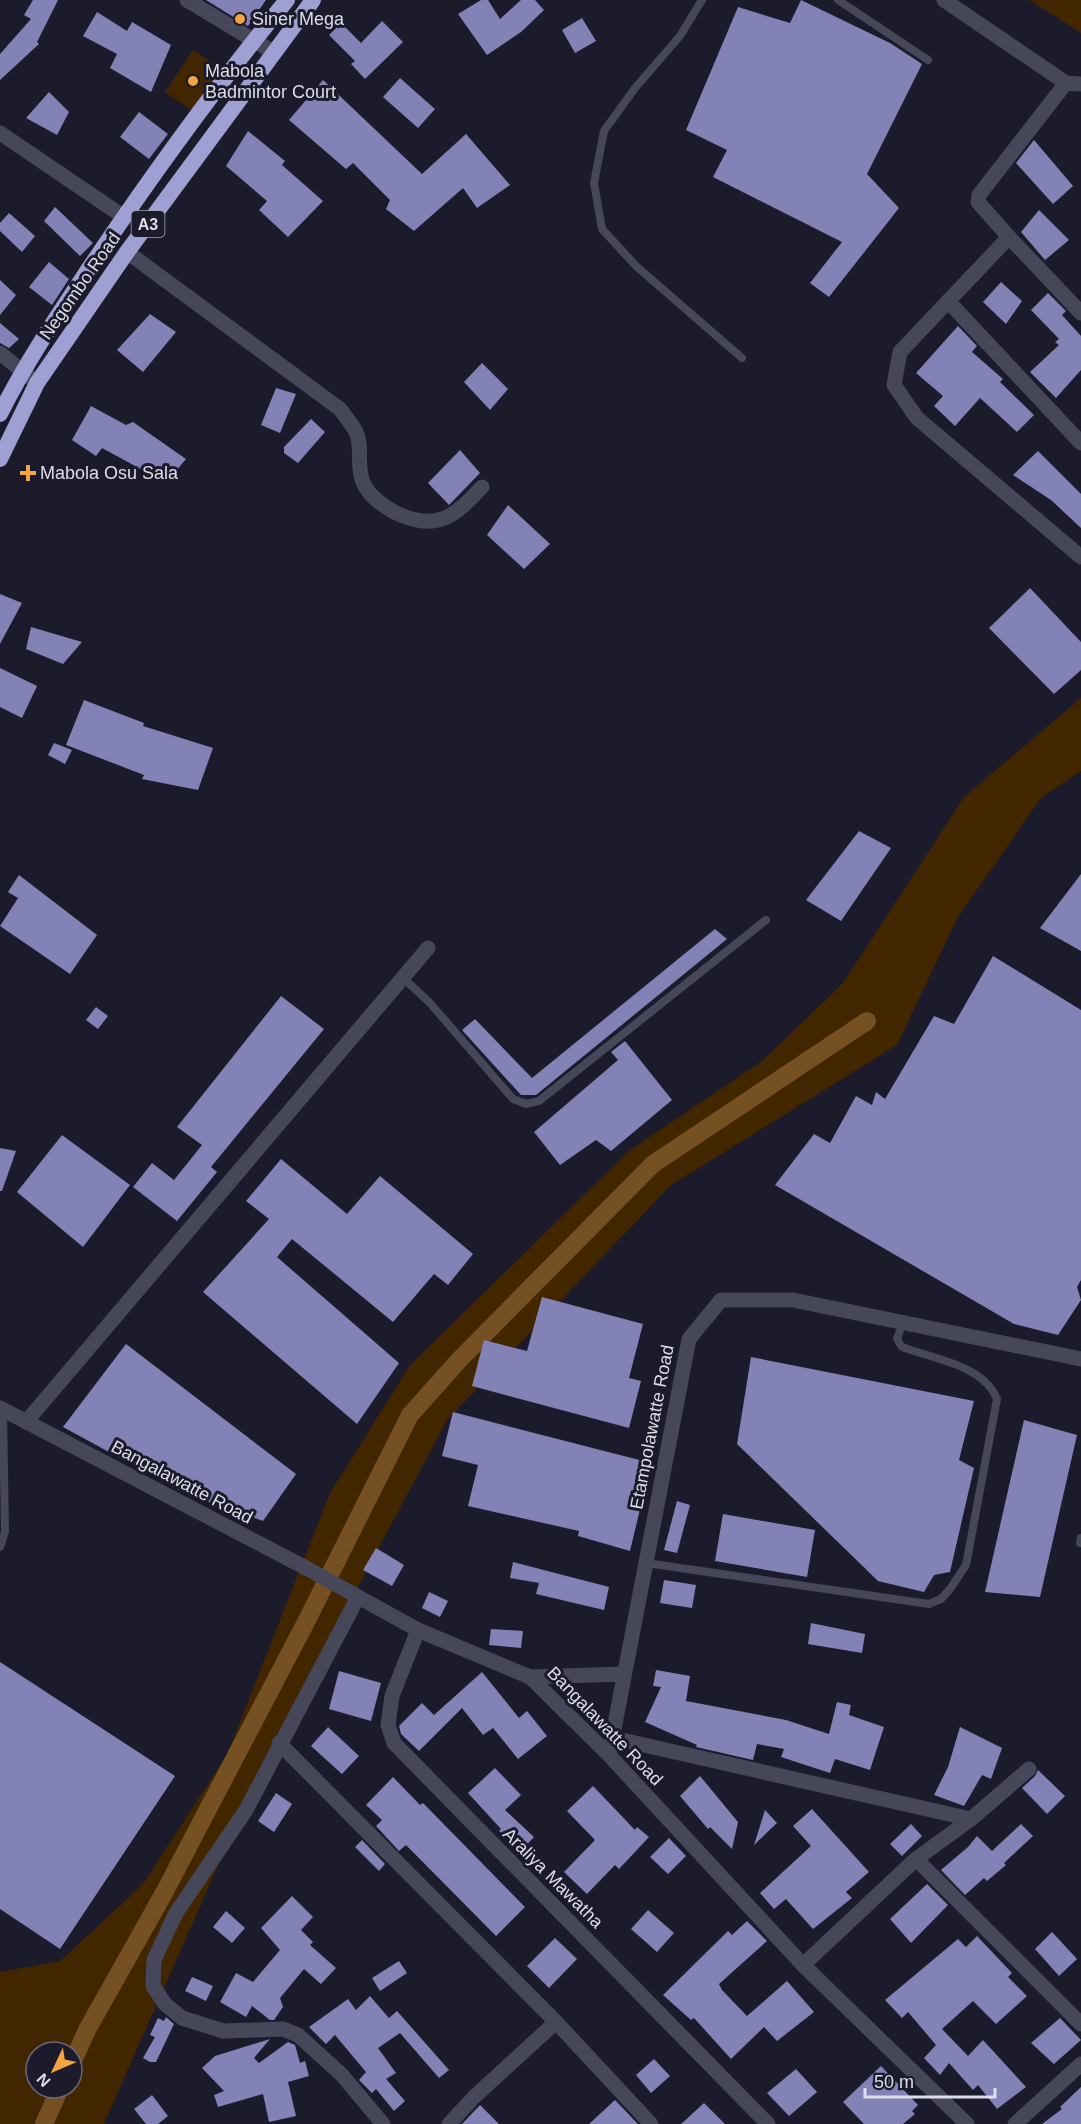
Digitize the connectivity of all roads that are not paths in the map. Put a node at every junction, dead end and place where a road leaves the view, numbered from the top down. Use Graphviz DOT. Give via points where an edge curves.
graph roads {
  1 [pos="187,0"];
  2 [pos="287,0"];
  3 [pos="313,0"];
  4 [pos="702,0"];
  5 [pos="838,0"];
  6 [pos="944,0"];
  7 [pos="254,40"];
  8 [pos="273,52"];
  9 [pos="928,60"];
  10 [pos="1074,83"];
  11 [pos="0,132"];
  12 [pos="124,217"];
  13 [pos="1009,237"];
  14 [pos="127,252"];
  15 [pos="948,301"];
  16 [pos="1081,313"];
  17 [pos="0,353"];
  18 [pos="742,358"];
  19 [pos="21,371"];
  20 [pos="37,383"];
  21 [pos="0,414"];
  22 [pos="1081,443"];
  23 [pos="0,459"];
  24 [pos="482,487"];
  25 [pos="1081,557"];
  26 [pos="766,920"];
  27 [pos="428,948"];
  28 [pos="401,976"];
  29 [pos="903,1323"];
  30 [pos="1081,1359"];
  31 [pos="2,1409"];
  32 [pos="26,1422"];
  33 [pos="1081,1538"];
  34 [pos="1080,1543"];
  35 [pos="0,1547"];
  36 [pos="646,1563"];
  37 [pos="358,1597"];
  38 [pos="417,1630"];
  39 [pos="624,1674"];
  40 [pos="530,1677"];
  41 [pos="613,1738"];
  42 [pos="279,1743"];
  43 [pos="609,1755"];
  44 [pos="1029,1769"];
  45 [pos="971,1819"];
  46 [pos="916,1859"];
  47 [pos="803,1965"];
  48 [pos="556,2022"];
  49 [pos="1081,2024"];
  50 [pos="1081,2064"];
  51 [pos="383,2124"];
  52 [pos="449,2124"];
  53 [pos="651,2124"];
  54 [pos="768,2124"];
  55 [pos="966,2124"];
  56 [pos="1015,2124"];
  1 -- 7 [label="street"];
  2 -- 7 [label="highway, Negombo Road / A3"];
  3 -- 8 [label="highway, Negombo Road / A3"];
  4 -- 18 [label="lane" via="680,36 604,131 594,183 602,229 636,266"];
  5 -- 9 [label="lane"];
  6 -- 10 [label="street"];
  7 -- 8 [label="street"];
  7 -- 12 [label="highway, Negombo Road / A3"];
  8 -- 14 [label="highway, Negombo Road / A3"];
  10 -- 13 [label="street" via="980,195 978,202"];
  11 -- 12 [label="street"];
  12 -- 19 [label="highway, Negombo Road / A3"];
  13 -- 15 [label="street"];
  13 -- 16 [label="street"];
  14 -- 20 [label="highway, Negombo Road / A3"];
  14 -- 24 [label="street" via="340,409 357,433 363,482 386,508 419,523 436,521 459,511"];
  15 -- 22 [label="street"];
  15 -- 25 [label="street" via="900,352 894,385 917,418"];
  17 -- 19 [label="street"];
  19 -- 20 [label="street"];
  19 -- 21 [label="highway, Negombo Road / A3"];
  20 -- 23 [label="highway, Negombo Road / A3"];
  26 -- 28 [label="lane" via="539,1101 526,1104 513,1099 430,1003"];
  27 -- 28 [label="street"];
  28 -- 32 [label="street"];
  29 -- 30 [label="street, Etampolawatte Road"];
  29 -- 36 [label="street, Etampolawatte Road" via="793,1300 721,1300 689,1339"];
  29 -- 36 [label="lane" via="897,1339 902,1347 978,1374 997,1399 966,1565 940,1599 929,1604"];
  31 -- 32 [label="street, Bangalawatte Road"];
  31 -- 35 [label="lane" via="5,1532"];
  32 -- 37 [label="street, Bangalawatte Road"];
  33 -- 34 [label="lane"];
  36 -- 39 [label="street, Etampolawatte Road"];
  37 -- 38 [label="street, Bangalawatte Road"];
  37 -- 42 [label="street"];
  38 -- 40 [label="street, Bangalawatte Road"];
  38 -- 54 [label="street, Araliya Mawatha" via="392,1696 388,1725 394,1743"];
  39 -- 40 [label="street"];
  39 -- 41 [label="street, Etampolawatte Road"];
  40 -- 43 [label="street, Bangalawatte Road"];
  41 -- 43 [label="street, Etampolawatte Road"];
  41 -- 45 [label="street"];
  42 -- 48 [label="street"];
  42 -- 51 [label="street" via="246,1810 176,1913 154,1959 153,1986 165,2004 182,2018 223,2031 283,2029 298,2035 342,2075"];
  43 -- 47 [label="street, Bangalawatte Road"];
  44 -- 45 [label="street"];
  45 -- 46 [label="street"];
  46 -- 47 [label="street"];
  46 -- 49 [label="street"];
  47 -- 55 [label="street, Bangalawatte Road"];
  48 -- 52 [label="street"];
  48 -- 53 [label="street"];
  50 -- 56 [label="street"];
}
